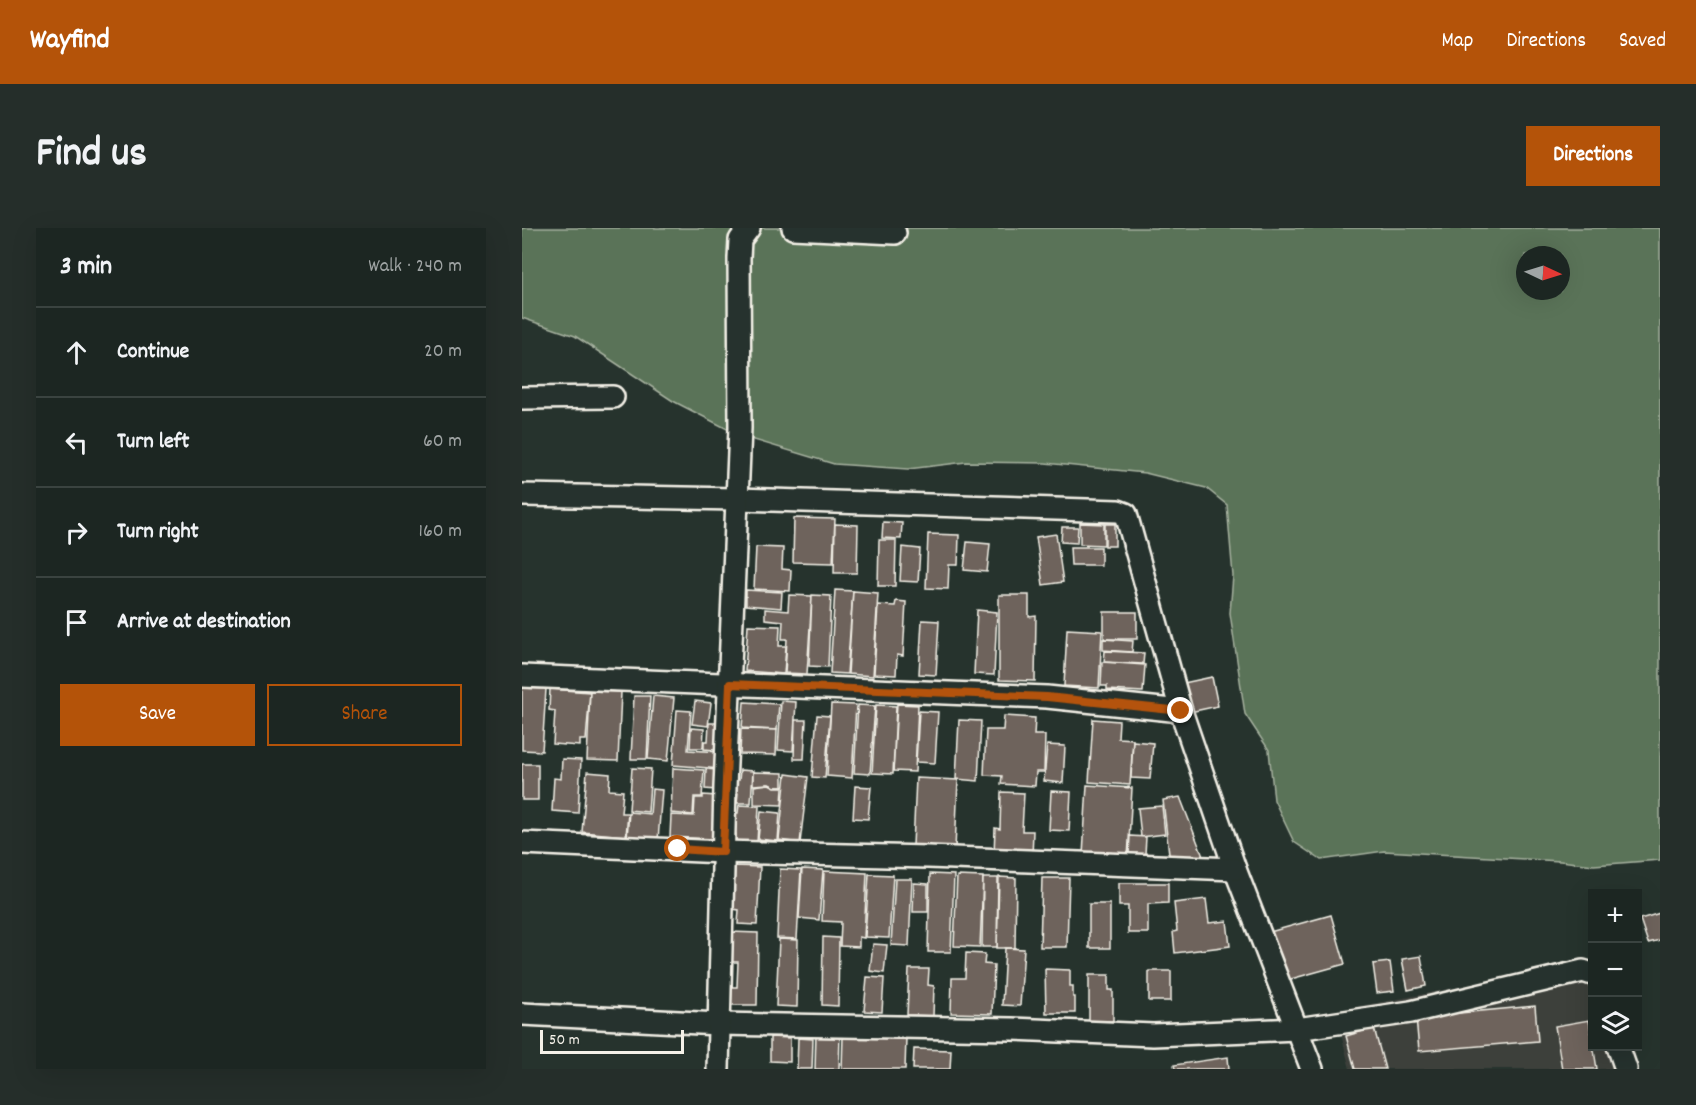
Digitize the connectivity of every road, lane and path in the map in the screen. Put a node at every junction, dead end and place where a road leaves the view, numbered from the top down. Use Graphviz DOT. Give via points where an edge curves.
graph roads {
  1 [pos="750,228"];
  2 [pos="793,228"];
  3 [pos="895,232"];
  4 [pos="613,397"];
  5 [pos="522,398"];
  6 [pos="522,495"];
  7 [pos="737,499"];
  8 [pos="522,676"];
  9 [pos="730,684"];
  10 [pos="1181,711"];
  11 [pos="522,843"];
  12 [pos="723,852"];
  13 [pos="1235,869"];
  14 [pos="1588,972"];
  15 [pos="522,1014"];
  16 [pos="719,1023"];
  17 [pos="1297,1029"];
  18 [pos="1619,1051"];
  19 [pos="718,1069"];
  20 [pos="1312,1069"];
  21 [pos="1626,1069"];
  1 -- 7 [label="street" via="740,240 739,258"];
  2 -- 3 [label="street"];
  4 -- 5 [label="street"];
  6 -- 7 [label="street"];
  7 -- 9 [label="street"];
  7 -- 10 [label="street" via="1126,514"];
  8 -- 9 [label="street"];
  9 -- 10 [label="street" via="1047,697"];
  9 -- 12 [label="street"];
  10 -- 13 [label="street"];
  11 -- 12 [label="street"];
  12 -- 13 [label="street"];
  12 -- 16 [label="street"];
  13 -- 17 [label="street"];
  14 -- 17 [label="street" via="1411,1012"];
  15 -- 16 [label="street"];
  16 -- 17 [label="street" via="1153,1035"];
  16 -- 19 [label="street"];
  17 -- 20 [label="street"];
  18 -- 21 [label="street"];
}
